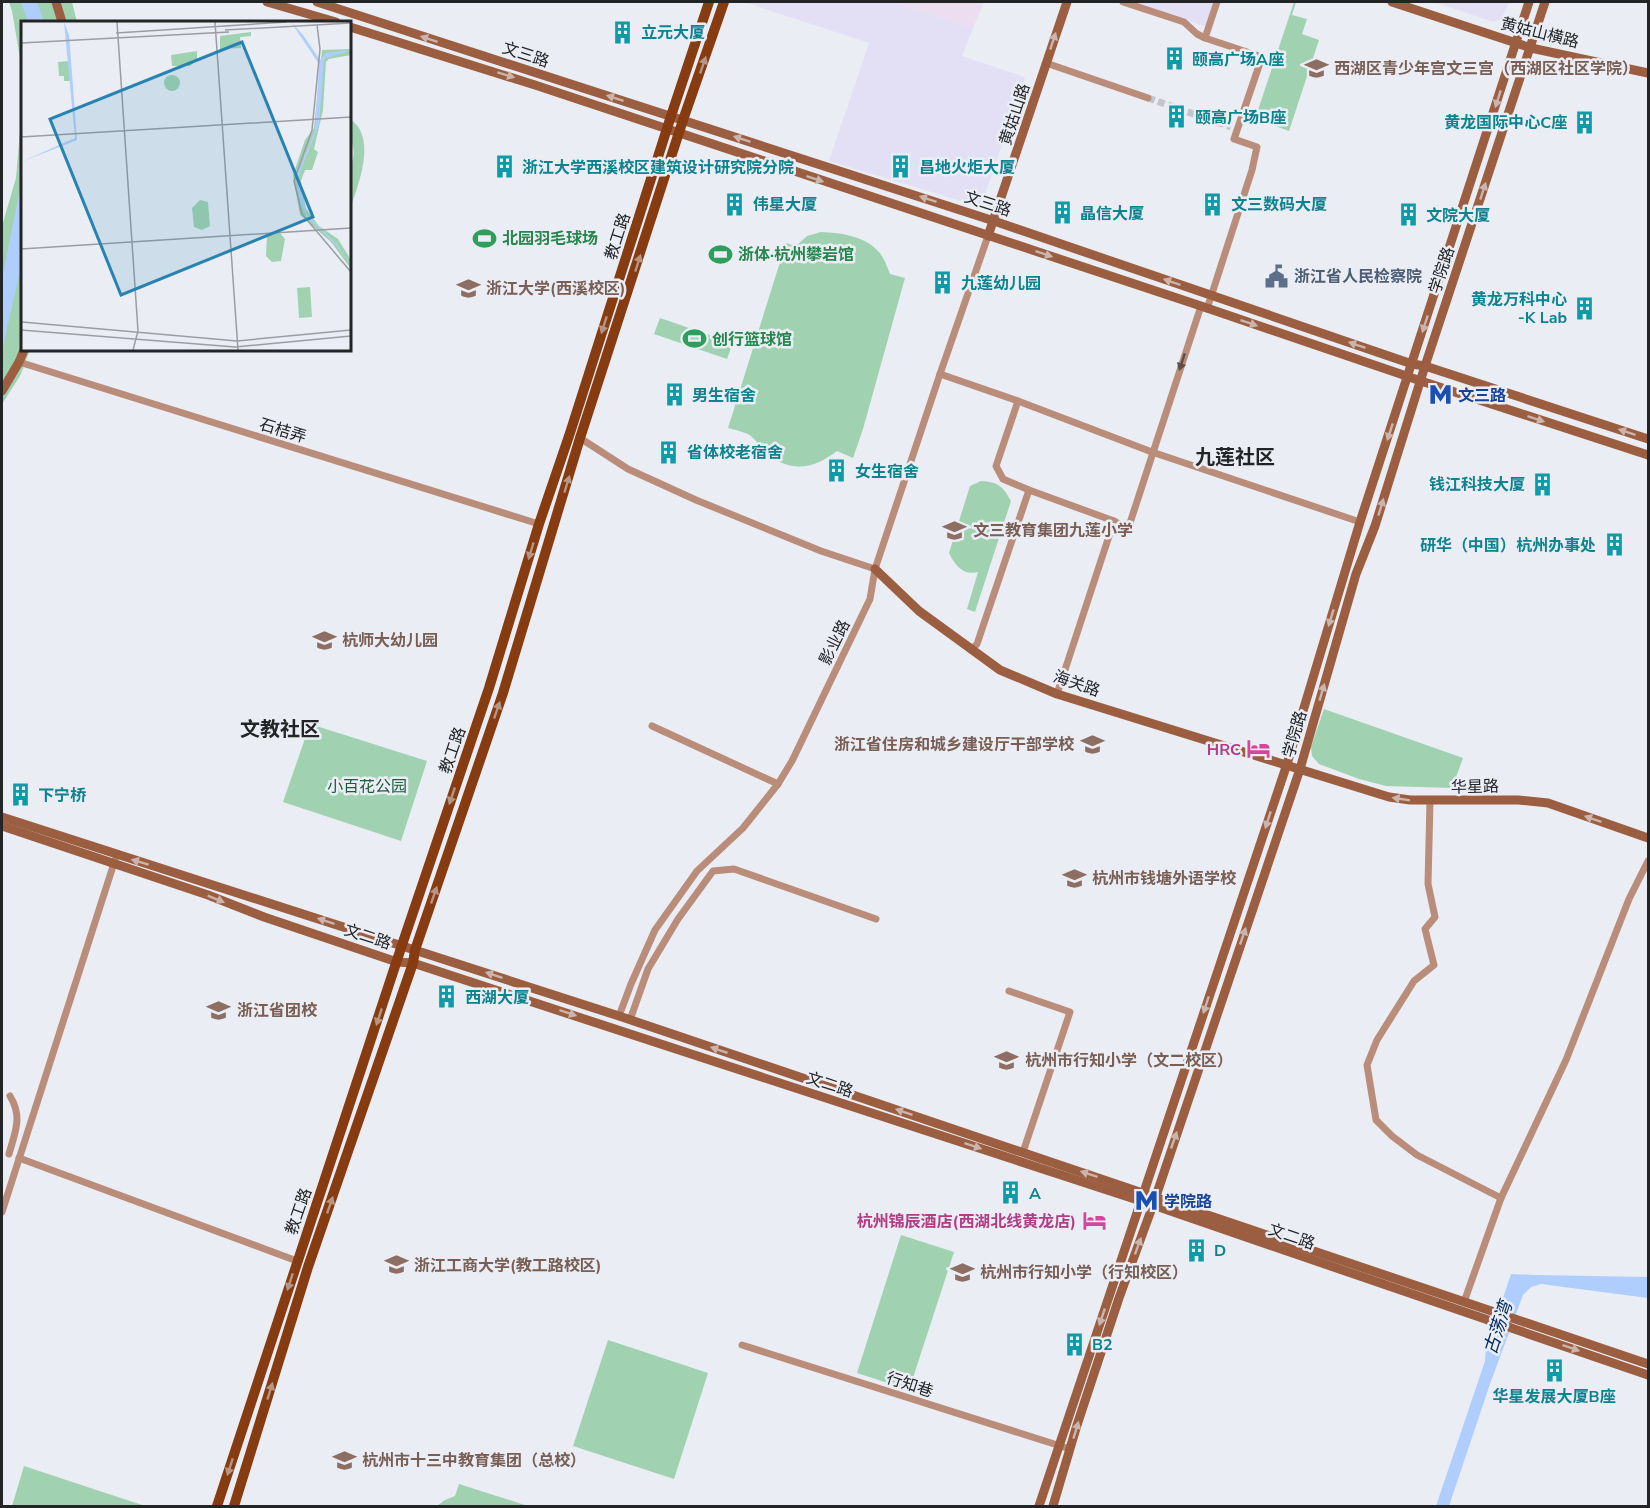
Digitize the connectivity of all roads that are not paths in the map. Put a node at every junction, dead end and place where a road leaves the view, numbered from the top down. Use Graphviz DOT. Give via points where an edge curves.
graph roads {
  1 [pos="56,2"];
  2 [pos="267,2"];
  3 [pos="317,2"];
  4 [pos="710,2"];
  5 [pos="724,2"];
  6 [pos="1066,2"];
  7 [pos="1123,2"];
  8 [pos="1216,2"];
  9 [pos="1392,2"];
  10 [pos="1529,2"];
  11 [pos="1545,2"];
  12 [pos="62,21"];
  13 [pos="333,21"];
  14 [pos="351,27"];
  15 [pos="1205,38"];
  16 [pos="1516,43"];
  17 [pos="1531,48"];
  18 [pos="1046,63"];
  19 [pos="1648,73"];
  20 [pos="1148,98"];
  21 [pos="671,116"];
  22 [pos="683,120"];
  23 [pos="667,130"];
  24 [pos="680,134"];
  25 [pos="994,221"];
  26 [pos="988,236"];
  27 [pos="1211,295"];
  28 [pos="1204,307"];
  29 [pos="24,351"];
  30 [pos="20,362"];
  31 [pos="1412,363"];
  32 [pos="1425,366"];
  33 [pos="940,374"];
  34 [pos="1409,377"];
  35 [pos="1421,381"];
  36 [pos="2,391"];
  37 [pos="1018,401"];
  38 [pos="580,438"];
  39 [pos="1648,439"];
  40 [pos="1152,452"];
  41 [pos="1648,455"];
  42 [pos="1029,490"];
  43 [pos="1114,521"];
  44 [pos="1360,522"];
  45 [pos="539,524"];
  46 [pos="875,569"];
  47 [pos="971,650"];
  48 [pos="1057,694"];
  49 [pos="652,726"];
  50 [pos="1287,764"];
  51 [pos="1300,769"];
  52 [pos="778,784"];
  53 [pos="1430,801"];
  54 [pos="2,817"];
  55 [pos="2,826"];
  56 [pos="1648,838"];
  57 [pos="115,859"];
  58 [pos="1648,861"];
  59 [pos="876,919"];
  60 [pos="402,945"];
  61 [pos="416,950"];
  62 [pos="397,962"];
  63 [pos="413,963"];
  64 [pos="1009,991"];
  65 [pos="619,1016"];
  66 [pos="630,1020"];
  67 [pos="10,1096"];
  68 [pos="1023,1152"];
  69 [pos="9,1154"];
  70 [pos="19,1158"];
  71 [pos="1143,1197"];
  72 [pos="1501,1198"];
  73 [pos="1154,1200"];
  74 [pos="2,1212"];
  75 [pos="297,1261"];
  76 [pos="1464,1302"];
  77 [pos="1492,1316"];
  78 [pos="1517,1325"];
  79 [pos="742,1345"];
  80 [pos="1648,1364"];
  81 [pos="1648,1375"];
  82 [pos="1059,1446"];
  83 [pos="1070,1449"];
  84 [pos="217,1506"];
  85 [pos="234,1506"];
  86 [pos="1039,1506"];
  87 [pos="1053,1506"];
  1 -- 12 [label="main road"];
  2 -- 13 [label="main road"];
  21 -- 3 [label="main road, 文三路, one-way"];
  4 -- 21 [label="main road, 教工路"];
  22 -- 5 [label="main road, 教工路, one-way"];
  18 -- 6 [label="main road, 黄姑山路, one-way"];
  7 -- 15 [label="street" via="1184,22"];
  8 -- 15 [label="street"];
  9 -- 16 [label="main road, 黄姑山横路"];
  10 -- 16 [label="main road, 学院路"];
  11 -- 17 [label="main road, 学院路"];
  14 -- 23 [label="main road, 文三路, one-way"];
  15 -- 27 [label="street" via="1262,57 1234,139 1257,147"];
  16 -- 17 [label="main road, 黄姑山横路"];
  16 -- 31 [label="main road, 学院路, one-way"];
  17 -- 19 [label="main road, 黄姑山横路"];
  32 -- 17 [label="main road, 学院路, one-way"];
  18 -- 20 [label="street"];
  18 -- 25 [label="main road, 黄姑山路"];
  21 -- 22 [label="main road, 文三路"];
  21 -- 23 [label="main road, 教工路"];
  22 -- 24 [label="main road, 教工路"];
  25 -- 22 [label="main road, 文三路, one-way"];
  23 -- 24 [label="main road, 文三路"];
  23 -- 45 [label="main road, 教工路, one-way"];
  24 -- 26 [label="main road, 文三路, one-way"];
  38 -- 24 [label="main road, 教工路, one-way"];
  25 -- 26 [label="main road, 黄姑山路"];
  27 -- 25 [label="main road, 文三路, one-way"];
  26 -- 28 [label="main road, 文三路, one-way"];
  26 -- 33 [label="street, 影业路"];
  27 -- 28 [label="street"];
  31 -- 27 [label="main road, 文三路, one-way"];
  28 -- 34 [label="main road, 文三路, one-way"];
  28 -- 40 [label="street, one-way"];
  29 -- 30 [label="main road"];
  30 -- 36 [label="main road"];
  30 -- 45 [label="street, 石桔弄"];
  31 -- 32 [label="main road, 文三路"];
  31 -- 34 [label="main road, 学院路"];
  32 -- 35 [label="main road, 学院路"];
  39 -- 32 [label="main road, 文三路, one-way"];
  33 -- 37 [label="street"];
  33 -- 46 [label="street, 影业路"];
  34 -- 35 [label="main road, 文三路"];
  34 -- 44 [label="main road, 学院路, one-way"];
  35 -- 41 [label="main road, 文三路, one-way"];
  51 -- 35 [label="main road, 学院路, one-way" via="1356,574"];
  37 -- 40 [label="street"];
  37 -- 42 [label="street" via="996,466 1002,479"];
  38 -- 46 [label="street" via="628,469 696,500"];
  61 -- 38 [label="main road, 教工路, one-way" via="503,693"];
  40 -- 43 [label="street" via="1128,529"];
  40 -- 44 [label="street"];
  42 -- 43 [label="street"];
  42 -- 47 [label="street" via="977,644"];
  43 -- 48 [label="street"];
  44 -- 50 [label="main road, 学院路, one-way"];
  45 -- 60 [label="main road, 教工路, one-way" via="489,688"];
  46 -- 47 [label="main road, 海关路" via="919,611"];
  46 -- 52 [label="street, 影业路" via="870,599"];
  47 -- 48 [label="main road, 海关路" via="1000,670"];
  48 -- 50 [label="main road, 海关路"];
  49 -- 52 [label="street"];
  50 -- 51 [label="main road, 海关路"];
  50 -- 71 [label="main road, 学院路, one-way"];
  53 -- 51 [label="main road, 华星路, one-way" via="1389,797"];
  73 -- 51 [label="main road, 学院路, one-way"];
  52 -- 65 [label="street, 影业路" via="743,828 697,871 656,930"];
  56 -- 53 [label="main road, 华星路, one-way" via="1548,803"];
  53 -- 72 [label="street" via="1428,884 1435,917 1425,929 1434,965 1414,981 1377,1040 1367,1065 1371,1094 1376,1120 1392,1136 1417,1155"];
  54 -- 57 [label="main road, 文二路"];
  55 -- 57 [label="main road, 文二路"];
  60 -- 57 [label="main road, 文二路, one-way"];
  57 -- 62 [label="main road, 文二路, one-way" via="264,917"];
  57 -- 70 [label="street"];
  58 -- 72 [label="street" via="1629,899 1566,1060"];
  59 -- 66 [label="street" via="734,869 713,871 648,969"];
  60 -- 61 [label="main road, 文二路"];
  60 -- 62 [label="main road, 教工路"];
  61 -- 63 [label="main road, 教工路"];
  65 -- 61 [label="main road, 文二路, one-way"];
  62 -- 63 [label="main road, 文二路"];
  62 -- 75 [label="main road, 教工路, one-way"];
  63 -- 71 [label="main road, 文二路, one-way"];
  85 -- 63 [label="main road, 教工路, one-way" via="308,1267"];
  64 -- 68 [label="street" via="1070,1012"];
  65 -- 66 [label="main road, 文二路"];
  68 -- 66 [label="main road, 文二路, one-way"];
  67 -- 69 [label="street" via="18,1120"];
  71 -- 68 [label="main road, 文二路, one-way"];
  70 -- 74 [label="street"];
  70 -- 75 [label="street"];
  71 -- 73 [label="main road, 文二路"];
  71 -- 82 [label="main road, 学院路, one-way"];
  72 -- 76 [label="street"];
  73 -- 76 [label="main road, 文二路"];
  73 -- 77 [label="main road, 文二路"];
  83 -- 73 [label="main road, 学院路, one-way"];
  75 -- 84 [label="main road, 教工路, one-way"];
  76 -- 77 [label="main road, 文二路"];
  77 -- 78 [label="main road, 文二路"];
  78 -- 80 [label="main road, 文二路"];
  78 -- 81 [label="main road, 文二路, one-way"];
  79 -- 82 [label="street, 行知巷"];
  82 -- 83 [label="street, 行知巷"];
  82 -- 86 [label="main road, 学院路"];
  83 -- 87 [label="main road, 学院路"];
}
